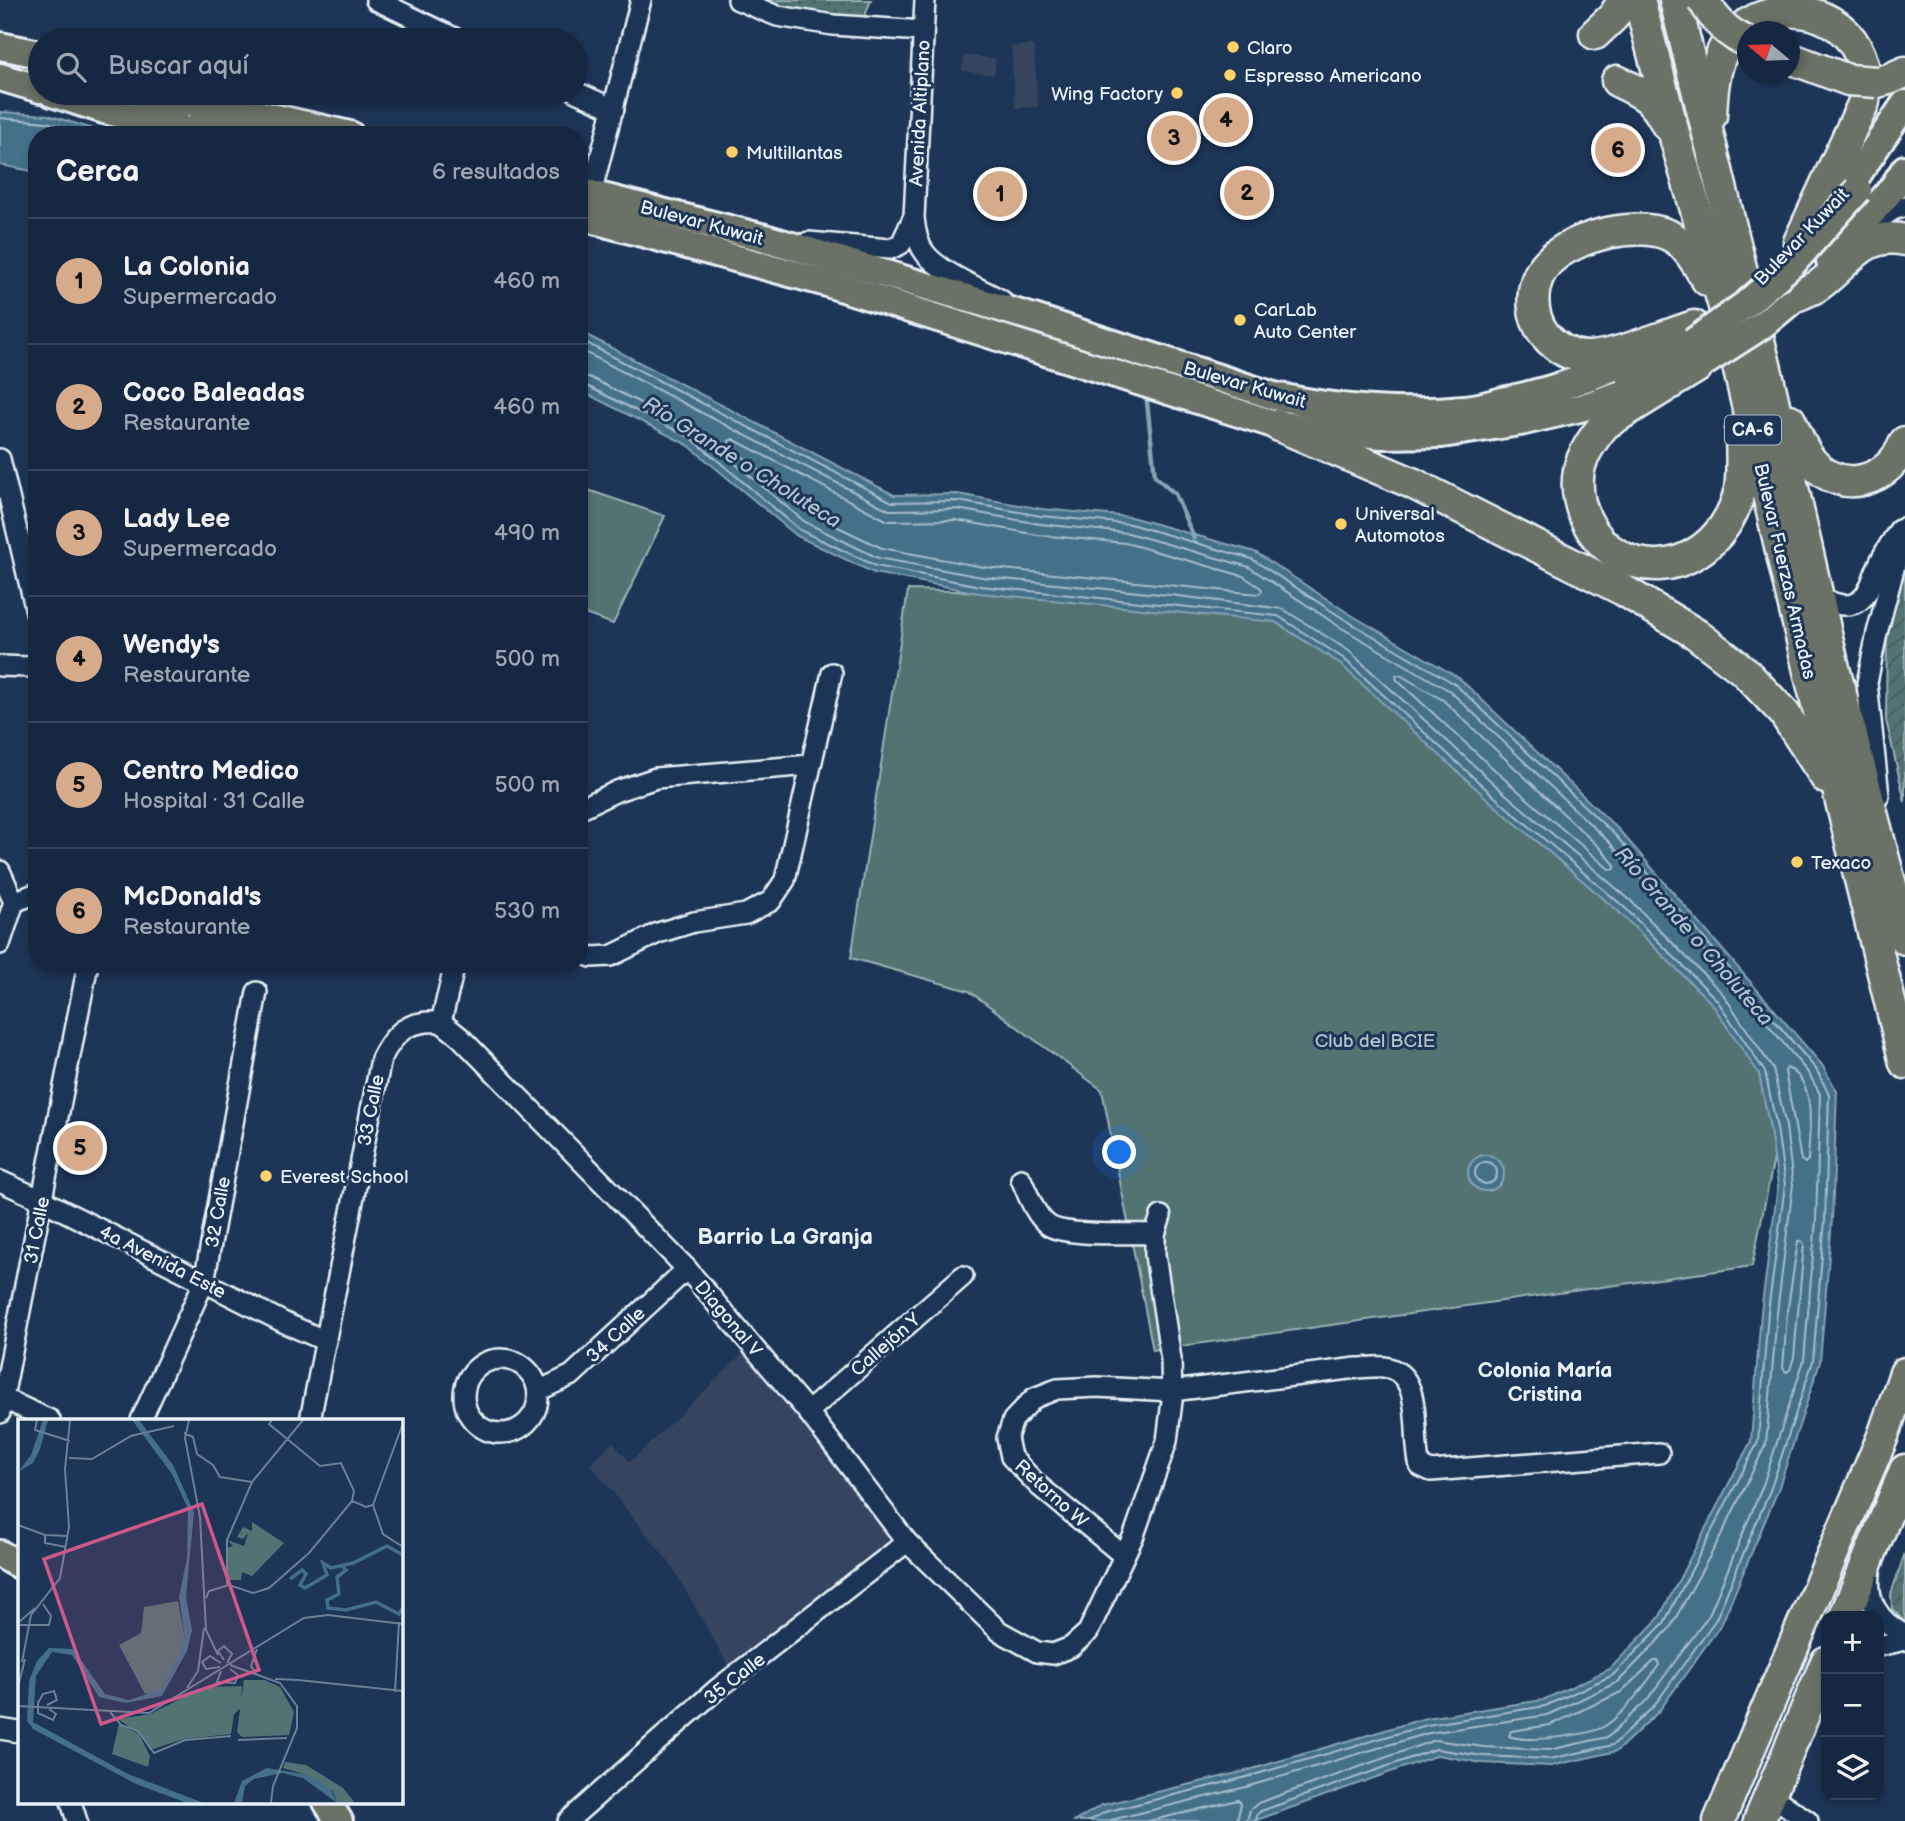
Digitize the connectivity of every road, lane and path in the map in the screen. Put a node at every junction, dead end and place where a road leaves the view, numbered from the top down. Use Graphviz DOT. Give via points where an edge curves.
graph roads {
  1 [pos="376,0"];
  2 [pos="641,0"];
  3 [pos="738,0"];
  4 [pos="925,0"];
  5 [pos="1623,0"];
  6 [pos="1639,0"];
  7 [pos="1675,0"];
  8 [pos="1703,0"];
  9 [pos="434,28"];
  10 [pos="923,31"];
  11 [pos="1595,34"];
  12 [pos="1737,37"];
  13 [pos="0,46"];
  14 [pos="28,52"];
  15 [pos="1800,62"];
  16 [pos="1905,72"];
  17 [pos="6,78"];
  18 [pos="1617,80"];
  19 [pos="28,81"];
  20 [pos="28,85"];
  21 [pos="588,97"];
  22 [pos="1905,104"];
  23 [pos="89,105"];
  24 [pos="123,105"];
  25 [pos="178,105"];
  26 [pos="204,105"];
  27 [pos="222,105"];
  28 [pos="262,105"];
  29 [pos="614,108"];
  30 [pos="1905,123"];
  31 [pos="171,126"];
  32 [pos="212,126"];
  33 [pos="310,126"];
  34 [pos="332,126"];
  35 [pos="1710,134"];
  36 [pos="1676,141"];
  37 [pos="1905,152"];
  38 [pos="1897,173"];
  39 [pos="588,185"];
  40 [pos="588,201"];
  41 [pos="588,202"];
  42 [pos="1905,206"];
  43 [pos="914,216"];
  44 [pos="1856,232"];
  45 [pos="765,238"];
  46 [pos="1905,240"];
  47 [pos="1790,252"];
  48 [pos="1793,299"];
  49 [pos="1034,318"];
  50 [pos="1703,338"];
  51 [pos="1753,372"];
  52 [pos="1277,425"];
  53 [pos="1905,442"];
  54 [pos="0,459"];
  55 [pos="1905,520"];
  56 [pos="1905,527"];
  57 [pos="28,578"];
  58 [pos="1817,592"];
  59 [pos="0,667"];
  60 [pos="28,667"];
  61 [pos="832,673"];
  62 [pos="811,765"];
  63 [pos="588,805"];
  64 [pos="1842,806"];
  65 [pos="1887,863"];
  66 [pos="0,871"];
  67 [pos="28,896"];
  68 [pos="13,902"];
  69 [pos="1905,939"];
  70 [pos="0,944"];
  71 [pos="588,956"];
  72 [pos="86,973"];
  73 [pos="453,973"];
  74 [pos="257,992"];
  75 [pos="441,1022"];
  76 [pos="1905,1063"];
  77 [pos="1021,1179"];
  78 [pos="0,1181"];
  79 [pos="42,1200"];
  80 [pos="687,1269"];
  81 [pos="963,1276"];
  82 [pos="204,1283"];
  83 [pos="326,1341"];
  84 [pos="1905,1373"];
  85 [pos="538,1391"];
  86 [pos="1172,1391"];
  87 [pos="1,1403"];
  88 [pos="808,1412"];
  89 [pos="47,1419"];
  90 [pos="141,1419"];
  91 [pos="310,1419"];
  92 [pos="1659,1453"];
  93 [pos="1905,1470"];
  94 [pos="1879,1535"];
  95 [pos="907,1542"];
  96 [pos="0,1554"];
  97 [pos="1124,1556"];
  98 [pos="18,1564"];
  99 [pos="0,1574"];
  100 [pos="18,1585"];
  101 [pos="1847,1611"];
  102 [pos="1905,1634"];
  103 [pos="1905,1640"];
  104 [pos="1884,1645"];
  105 [pos="1821,1680"];
  106 [pos="0,1729"];
  107 [pos="18,1732"];
  108 [pos="72,1804"];
  109 [pos="328,1804"];
  110 [pos="347,1804"];
  111 [pos="1764,1808"];
  112 [pos="77,1821"];
  113 [pos="339,1821"];
  114 [pos="358,1821"];
  115 [pos="568,1821"];
  116 [pos="1719,1821"];
  117 [pos="1808,1821"];
  1 -- 9 [label="street"];
  2 -- 29 [label="street"];
  3 -- 10 [label="street, Avenida Altiplano" via="776,16"];
  4 -- 10 [label="street"];
  5 -- 11 [label="highway"];
  6 -- 36 [label="highway, Bulevar Fuerzas Armadas / CA-6"];
  7 -- 35 [label="highway, Bulevar Fuerzas Armadas / CA-6"];
  8 -- 12 [label="highway, bridge" via="1715,20"];
  10 -- 43 [label="street, Avenida Altiplano"];
  13 -- 14 [label="main road"];
  15 -- 16 [label="highway, bridge" via="1848,80 1877,82"];
  17 -- 19 [label="main road"];
  17 -- 20 [label="main road"];
  18 -- 36 [label="highway" via="1657,105"];
  21 -- 29 [label="street"];
  22 -- 47 [label="main road, Bulevar Kuwait" via="1851,184"];
  23 -- 31 [label="main road"];
  24 -- 25 [label="main road" via="161,115 169,115"];
  26 -- 32 [label="main road" via="203,119"];
  27 -- 33 [label="main road"];
  28 -- 34 [label="main road"];
  29 -- 39 [label="street"];
  30 -- 50 [label="main road, bridge" via="1857,190 1792,264"];
  35 -- 47 [label="highway" via="1719,59 1733,36 1752,19 1769,12 1803,10 1828,19 1848,35 1864,66 1864,102"];
  35 -- 51 [label="highway, Bulevar Fuerzas Armadas / CA-6"];
  36 -- 50 [label="highway, Bulevar Fuerzas Armadas / CA-6"];
  37 -- 38 [label="main road, Bulevar Kuwait"];
  38 -- 44 [label="main road, Bulevar Kuwait" via="1892,189"];
  40 -- 45 [label="main road, Bulevar Kuwait"];
  41 -- 52 [label="main road, Bulevar Kuwait" via="827,283"];
  42 -- 44 [label="street"];
  43 -- 45 [label="street, Avenida Altiplano" via="901,244 890,249"];
  43 -- 49 [label="street, Avenida Altiplano" via="920,245 935,263"];
  44 -- 48 [label="main road, Bulevar Kuwait"];
  45 -- 49 [label="main road, Bulevar Kuwait"];
  46 -- 48 [label="highway" via="1885,237 1872,242 1817,286"];
  47 -- 50 [label="main road, Bulevar Kuwait"];
  48 -- 50 [label="main road, Bulevar Kuwait, bridge" via="1761,326"];
  49 -- 50 [label="main road, Bulevar Kuwait" via="1274,396 1310,404 1407,411 1467,409 1546,392 1585,389 1646,368"];
  50 -- 50 [label="highway" via="1601,356 1566,353 1540,329 1533,294 1538,277 1562,250 1608,232 1649,228 1672,236 1690,252"];
  50 -- 51 [label="highway, Bulevar Fuerzas Armadas / CA-6"];
  50 -- 51 [label="highway" via="1605,424 1585,453 1578,496 1585,520 1600,541 1619,556 1643,565 1669,565 1693,557 1713,542 1740,489"];
  50 -- 52 [label="main road, Bulevar Kuwait" via="1584,407 1520,422 1442,434 1382,435"];
  51 -- 53 [label="highway" via="1814,464 1838,479 1879,475 1900,456"];
  51 -- 58 [label="highway, Bulevar Fuerzas Armadas / CA-6"];
  51 -- 64 [label="highway, Bulevar Fuerzas Armadas / CA-6"];
  52 -- 64 [label="highway" via="1422,488 1623,590 1696,634 1744,671 1784,713"];
  54 -- 57 [label="street"];
  55 -- 58 [label="street" via="1860,600 1833,604"];
  56 -- 65 [label="street" via="1867,682"];
  58 -- 65 [label="highway, Bulevar Fuerzas Armadas / CA-6"];
  59 -- 60 [label="street"];
  61 -- 62 [label="street"];
  62 -- 63 [label="street" via="656,778"];
  62 -- 71 [label="street" via="785,880 771,901 746,914 658,933 611,957"];
  64 -- 76 [label="highway, Bulevar Fuerzas Armadas / CA-6"];
  65 -- 69 [label="highway, Bulevar Fuerzas Armadas / CA-6"];
  66 -- 68 [label="street"];
  67 -- 68 [label="street"];
  68 -- 70 [label="street"];
  72 -- 79 [label="street, 31 Calle"];
  73 -- 75 [label="street"];
  74 -- 82 [label="street, 32 Calle"];
  75 -- 80 [label="street, Diagonal V" via="468,1044"];
  75 -- 83 [label="street, 33 Calle" via="416,1022 406,1027 388,1044 381,1059"];
  77 -- 86 [label="street, Diagonal V" via="1039,1216 1051,1227 1071,1232 1158,1225 1155,1255"];
  78 -- 79 [label="street, 4a Avenida Este"];
  79 -- 82 [label="street, 4a Avenida Este"];
  79 -- 87 [label="street, 31 Calle"];
  80 -- 85 [label="street, 34 Calle" via="572,1375"];
  80 -- 88 [label="street, Diagonal V"];
  81 -- 88 [label="street, Callejón Y"];
  82 -- 83 [label="street, 4a Avenida Este"];
  82 -- 90 [label="street, 32 Calle"];
  83 -- 91 [label="street, 33 Calle"];
  84 -- 116 [label="highway" via="1883,1436"];
  86 -- 92 [label="street, Retorno W" via="1384,1367 1408,1381 1417,1455 1420,1466 1431,1471"];
  86 -- 97 [label="street, Diagonal V" via="1167,1441"];
  86 -- 97 [label="street, Retorno W" via="1057,1389 1034,1398 1013,1420 1007,1437 1011,1457 1039,1486"];
  87 -- 89 [label="street"];
  88 -- 95 [label="street, Diagonal V"];
  93 -- 94 [label="highway"];
  94 -- 101 [label="highway"];
  94 -- 102 [label="street" via="1870,1572 1872,1603 1880,1617"];
  95 -- 97 [label="street, Diagonal V" via="999,1630 1037,1652 1053,1654 1071,1647 1088,1632"];
  95 -- 115 [label="street, 35 Calle" via="716,1690"];
  96 -- 98 [label="main road"];
  99 -- 100 [label="main road"];
  103 -- 104 [label="street"];
  105 -- 111 [label="highway"];
  106 -- 107 [label="street"];
  108 -- 112 [label="street"];
  109 -- 113 [label="main road"];
  110 -- 114 [label="main road"];
  111 -- 117 [label="street"];
}
